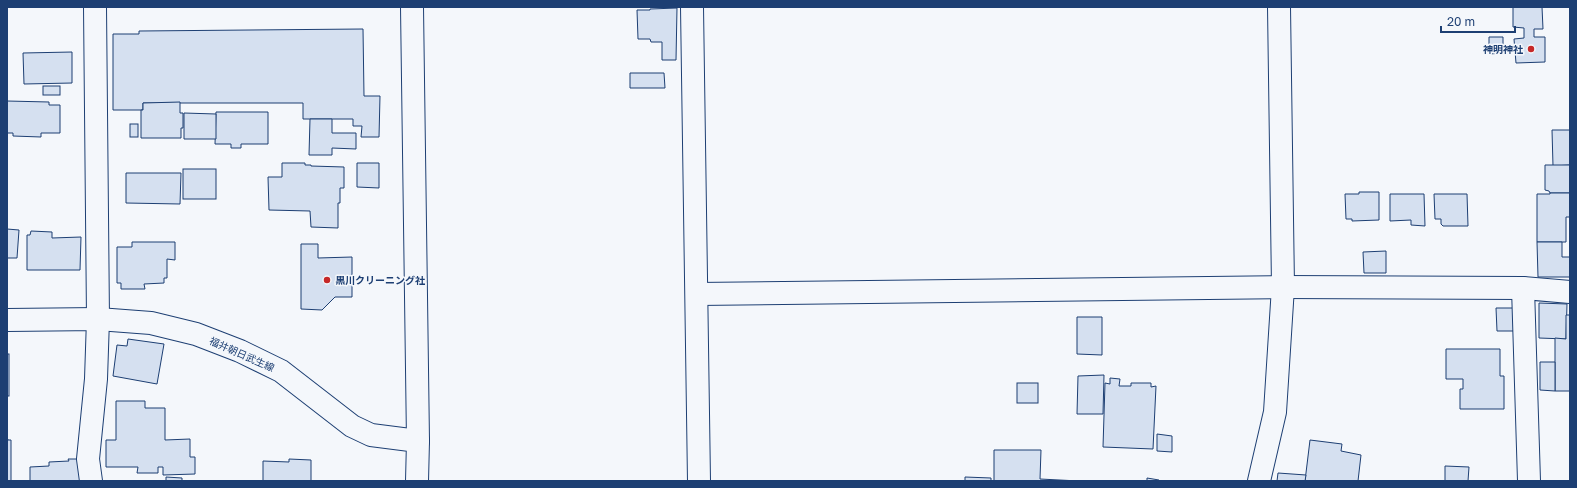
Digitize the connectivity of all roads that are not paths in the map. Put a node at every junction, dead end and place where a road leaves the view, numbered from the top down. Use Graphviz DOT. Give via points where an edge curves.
graph roads {
  1 [pos="95,7"];
  2 [pos="412,7"];
  3 [pos="692,7"];
  4 [pos="1279,7"];
  5 [pos="1283,287"];
  6 [pos="1523,288"];
  7 [pos="1570,292"];
  8 [pos="696,294"];
  9 [pos="98,319"];
  10 [pos="7,320"];
  11 [pos="418,442"];
  12 [pos="91,481"];
  13 [pos="417,481"];
  14 [pos="699,481"];
  15 [pos="1259,481"];
  16 [pos="1529,481"];
  1 -- 9 [label="street"];
  2 -- 11 [label="street"];
  3 -- 8 [label="street"];
  4 -- 5 [label="street"];
  5 -- 6 [label="street"];
  5 -- 8 [label="street"];
  5 -- 15 [label="street" via="1275,412"];
  6 -- 7 [label="street"];
  6 -- 16 [label="street"];
  8 -- 14 [label="street"];
  9 -- 10 [label="street, 福井朝日武生線"];
  9 -- 11 [label="street, 福井朝日武生線" via="151,323 196,334 281,371 352,426 371,435"];
  9 -- 12 [label="street" via="96,378 88,459"];
  11 -- 13 [label="street"];
}
